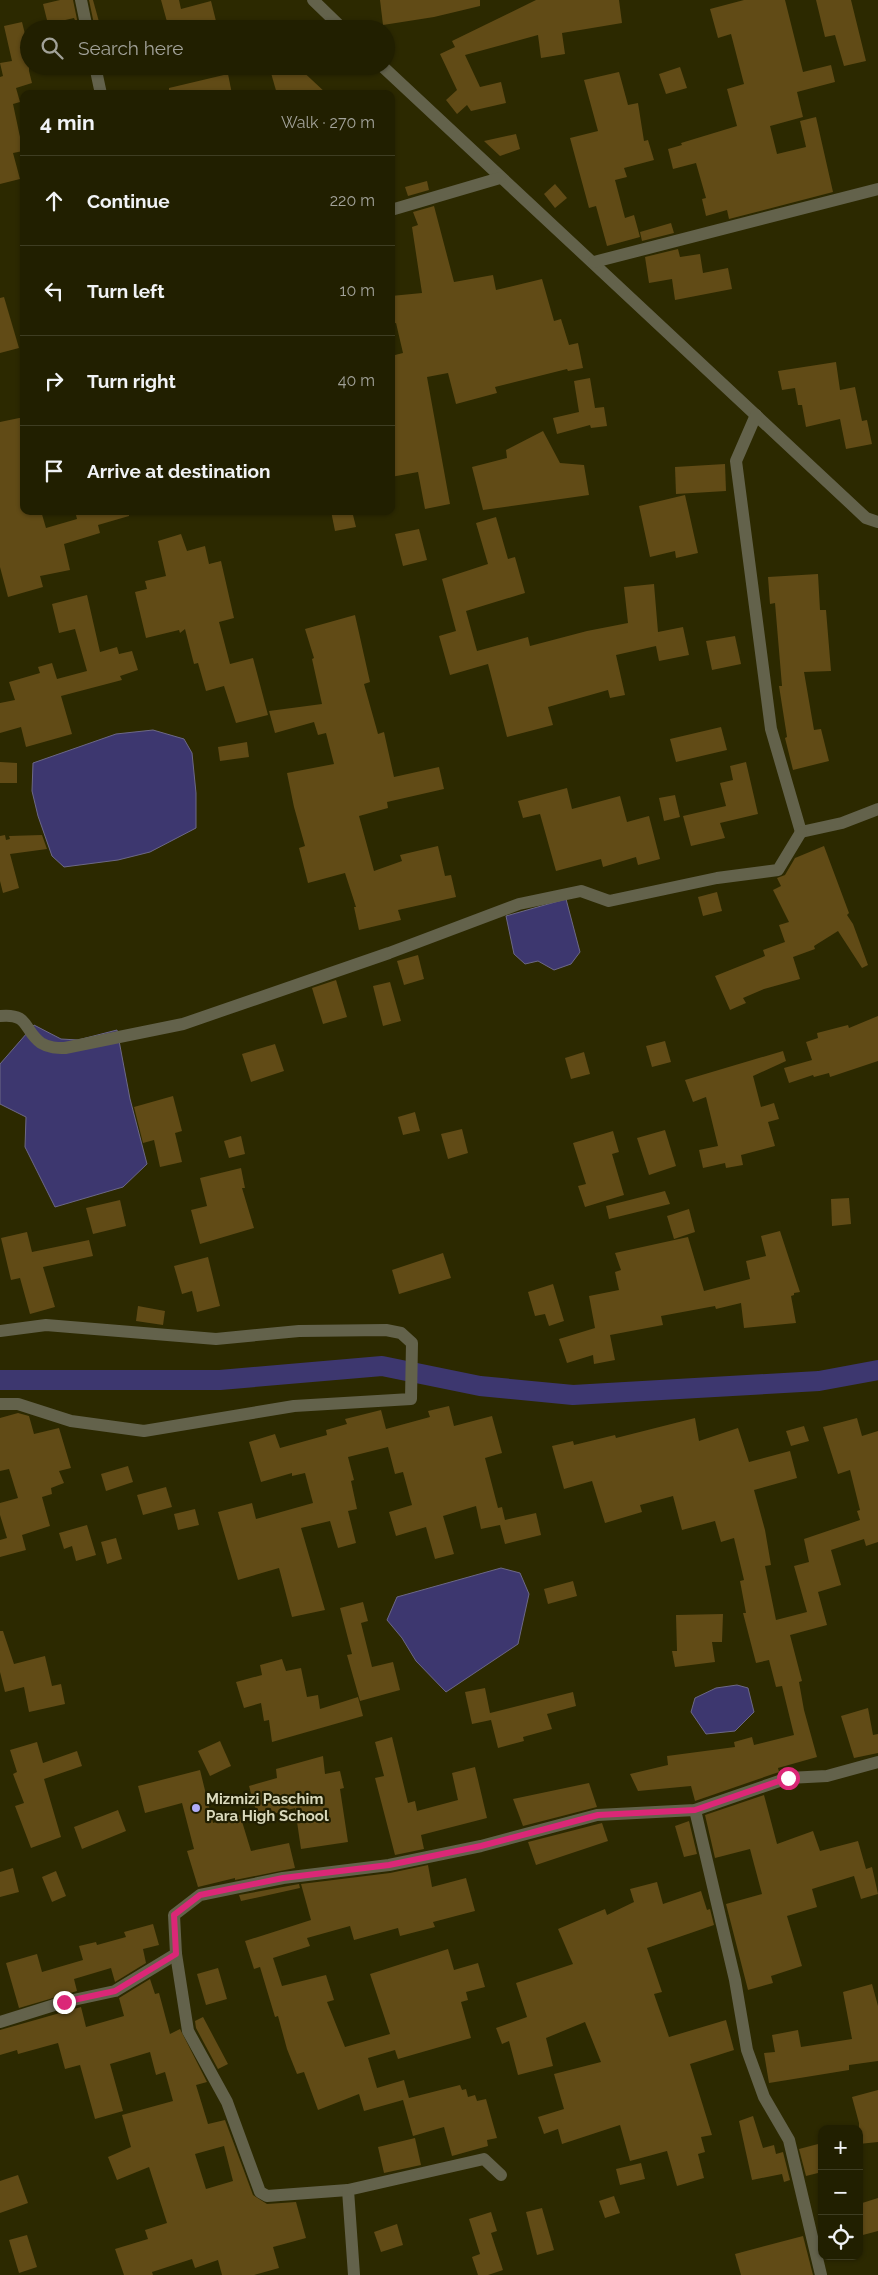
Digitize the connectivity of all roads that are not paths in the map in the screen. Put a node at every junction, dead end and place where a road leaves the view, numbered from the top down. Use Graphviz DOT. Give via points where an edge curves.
graph roads {
  1 [pos="81,0"];
  2 [pos="313,0"];
  3 [pos="85,20"];
  4 [pos="334,20"];
  5 [pos="97,75"];
  6 [pos="391,75"];
  7 [pos="100,90"];
  8 [pos="500,178"];
  9 [pos="878,189"];
  10 [pos="395,209"];
  11 [pos="594,262"];
  12 [pos="756,415"];
  13 [pos="878,522"];
  14 [pos="878,809"];
  15 [pos="801,832"];
  16 [pos="0,1016"];
  17 [pos="0,1331"];
  18 [pos="0,1404"];
  19 [pos="878,1762"];
  20 [pos="695,1810"];
  21 [pos="176,1954"];
  22 [pos="0,2022"];
  23 [pos="501,2175"];
  24 [pos="348,2190"];
  25 [pos="354,2275"];
  26 [pos="821,2275"];
  1 -- 3 [label="street"];
  2 -- 4 [label="street"];
  5 -- 7 [label="street"];
  6 -- 8 [label="street"];
  8 -- 10 [label="street"];
  8 -- 11 [label="street"];
  9 -- 11 [label="street"];
  11 -- 12 [label="street"];
  12 -- 13 [label="street" via="866,518"];
  12 -- 15 [label="street" via="736,461 771,730"];
  14 -- 15 [label="street" via="842,823"];
  15 -- 16 [label="street" via="778,870 717,878 609,901 581,891 520,904 183,1024 52,1048 40,1042 22,1020 12,1015"];
  17 -- 18 [label="street" via="46,1325 216,1339 299,1331 386,1330 401,1333 412,1343 411,1399 294,1406 144,1431 71,1421 18,1404"];
  19 -- 20 [label="street" via="827,1776 788,1778"];
  20 -- 21 [label="street" via="598,1815 481,1846 389,1865 283,1878 200,1895 174,1915"];
  20 -- 26 [label="street" via="735,1980 747,2050 764,2097 789,2140"];
  21 -- 22 [label="street" via="115,1991 64,2002"];
  21 -- 24 [label="street" via="188,2030 227,2102 260,2192 267,2196"];
  23 -- 24 [label="street" via="484,2159"];
  24 -- 25 [label="street"];
}
